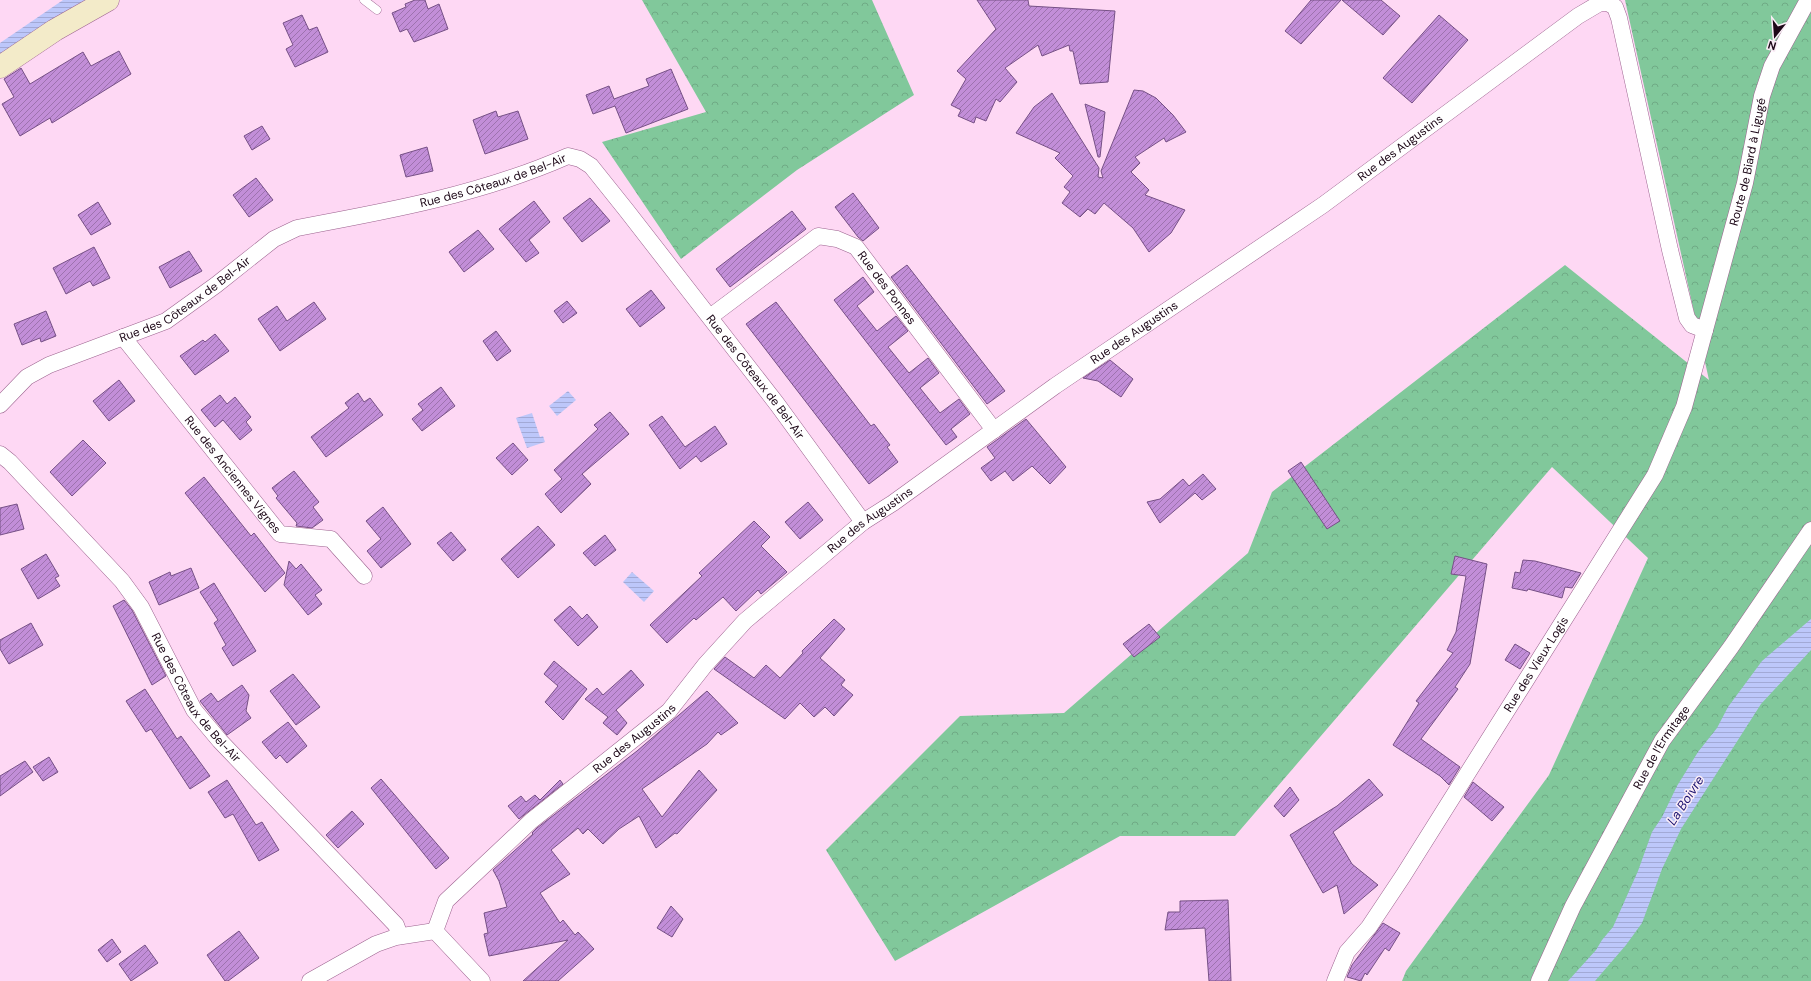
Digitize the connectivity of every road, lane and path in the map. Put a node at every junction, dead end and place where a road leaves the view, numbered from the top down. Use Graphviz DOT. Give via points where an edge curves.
graph roads {
  1 [pos="108,0"];
  2 [pos="364,0"];
  3 [pos="1808,0"];
  4 [pos="377,10"];
  5 [pos="0,67"];
  6 [pos="710,316"];
  7 [pos="1705,330"];
  8 [pos="123,337"];
  9 [pos="0,404"];
  10 [pos="994,430"];
  11 [pos="0,454"];
  12 [pos="863,522"];
  13 [pos="1811,530"];
  14 [pos="364,576"];
  15 [pos="435,931"];
  16 [pos="400,936"];
  17 [pos="310,981"];
  18 [pos="482,981"];
  19 [pos="1335,981"];
  20 [pos="1539,981"];
  1 -- 5 [label="street" via="55,30"];
  2 -- 4 [label="lane"];
  3 -- 7 [label="street, Route de Biard à Ligugé" via="1772,66 1762,96 1745,183"];
  6 -- 8 [label="street, Rue des Côteaux de Bel-Air" via="591,166 580,159 568,156 546,166 456,196 297,228 274,239 166,321"];
  6 -- 10 [label="street, Rue des Ponnes" via="818,236 837,239 856,248"];
  6 -- 12 [label="street, Rue des Côteaux de Bel-Air"];
  7 -- 10 [label="street, Rue des Augustins" via="1690,322 1683,304 1616,7 1600,3 1578,16 1323,206 1055,386"];
  7 -- 19 [label="street, Rue des Vieux Logis" via="1684,407 1655,474 1403,876 1369,927 1347,952"];
  8 -- 9 [label="street, Rue des Côteaux de Bel-Air" via="49,365 27,377"];
  8 -- 14 [label="street, Rue des Anciennes Vignes" via="280,534 331,540"];
  10 -- 12 [label="street, Rue des Augustins"];
  11 -- 16 [label="street, Rue des Côteaux de Bel-Air" via="122,581 141,607 194,710 220,741 396,925"];
  12 -- 15 [label="street, Rue des Augustins" via="745,621 705,665 669,711 531,821 446,901"];
  13 -- 20 [label="street, Rue de l’Ermitage" via="1731,647 1662,741 1573,906"];
  15 -- 16 [label="street"];
  15 -- 18 [label="street"];
  16 -- 17 [label="street" via="376,944"];
}
